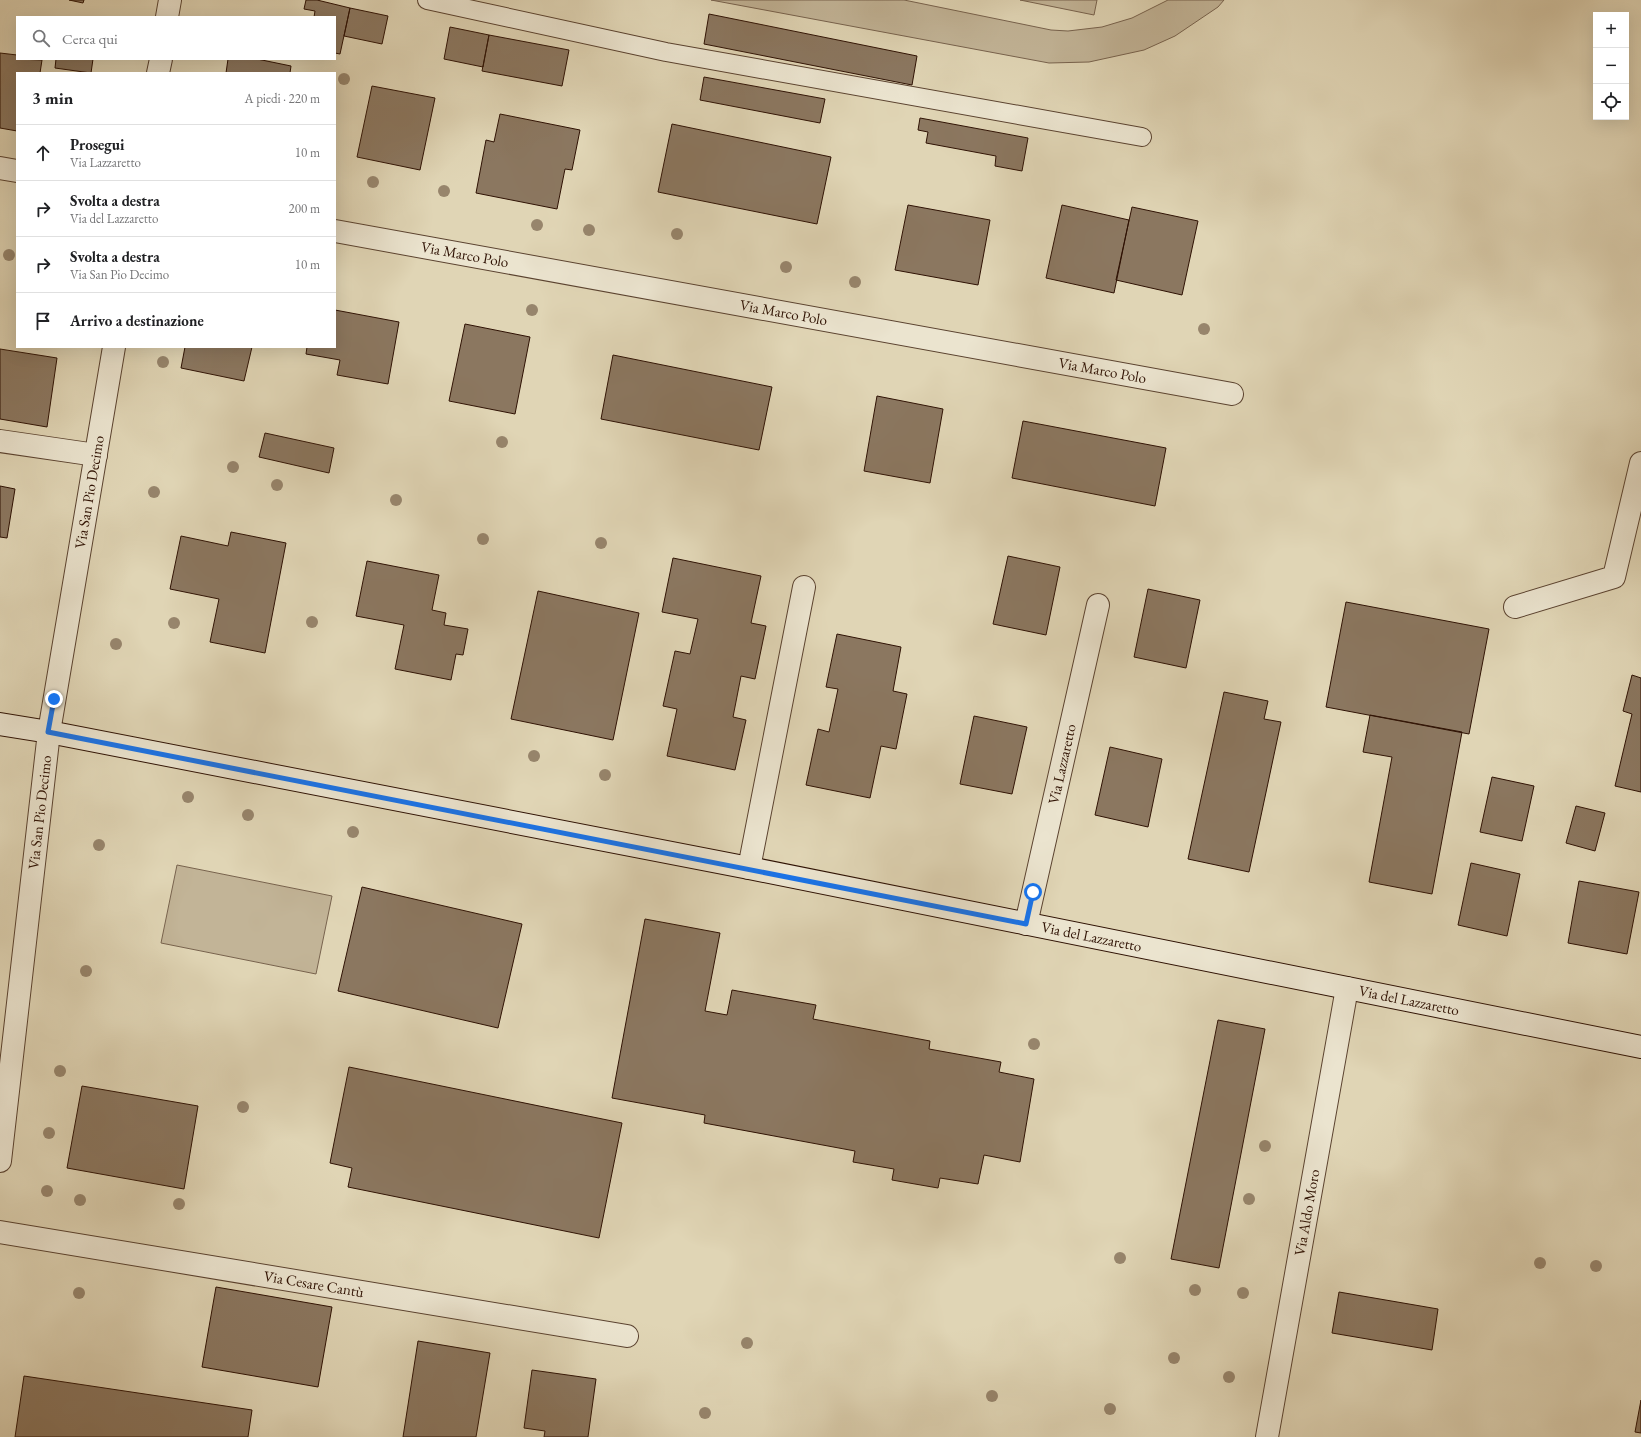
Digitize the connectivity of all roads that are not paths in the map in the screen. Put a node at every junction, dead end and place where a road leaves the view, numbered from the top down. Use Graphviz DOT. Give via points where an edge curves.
graph roads {
  1 [pos="170,0"];
  2 [pos="427,0"];
  3 [pos="167,16"];
  4 [pos="161,60"];
  5 [pos="158,72"];
  6 [pos="1142,137"];
  7 [pos="0,168"];
  8 [pos="16,171"];
  9 [pos="336,231"];
  10 [pos="114,348"];
  11 [pos="1232,394"];
  12 [pos="0,441"];
  13 [pos="96,455"];
  14 [pos="1641,463"];
  15 [pos="804,587"];
  16 [pos="1098,605"];
  17 [pos="1515,607"];
  18 [pos="0,724"];
  19 [pos="48,732"];
  20 [pos="749,868"];
  21 [pos="1026,924"];
  22 [pos="1347,988"];
  23 [pos="1641,1047"];
  24 [pos="0,1162"];
  25 [pos="0,1232"];
  26 [pos="627,1336"];
  27 [pos="1267,1437"];
  1 -- 3 [label="street"];
  2 -- 6 [label="lane" via="666,52"];
  4 -- 5 [label="street"];
  7 -- 8 [label="street"];
  9 -- 11 [label="street, Via Marco Polo"];
  10 -- 13 [label="street, Via San Pio Decimo"];
  12 -- 13 [label="street"];
  13 -- 19 [label="street, Via San Pio Decimo"];
  14 -- 17 [label="street" via="1614,577"];
  15 -- 20 [label="street"];
  16 -- 21 [label="street, Via Lazzaretto"];
  18 -- 19 [label="street, Via del Lazzaretto"];
  19 -- 20 [label="street, Via del Lazzaretto"];
  19 -- 24 [label="street, Via San Pio Decimo"];
  20 -- 21 [label="street, Via del Lazzaretto"];
  21 -- 22 [label="street, Via del Lazzaretto"];
  22 -- 23 [label="street, Via del Lazzaretto"];
  22 -- 27 [label="street, Via Aldo Moro"];
  25 -- 26 [label="street, Via Cesare Cantù"];
}
